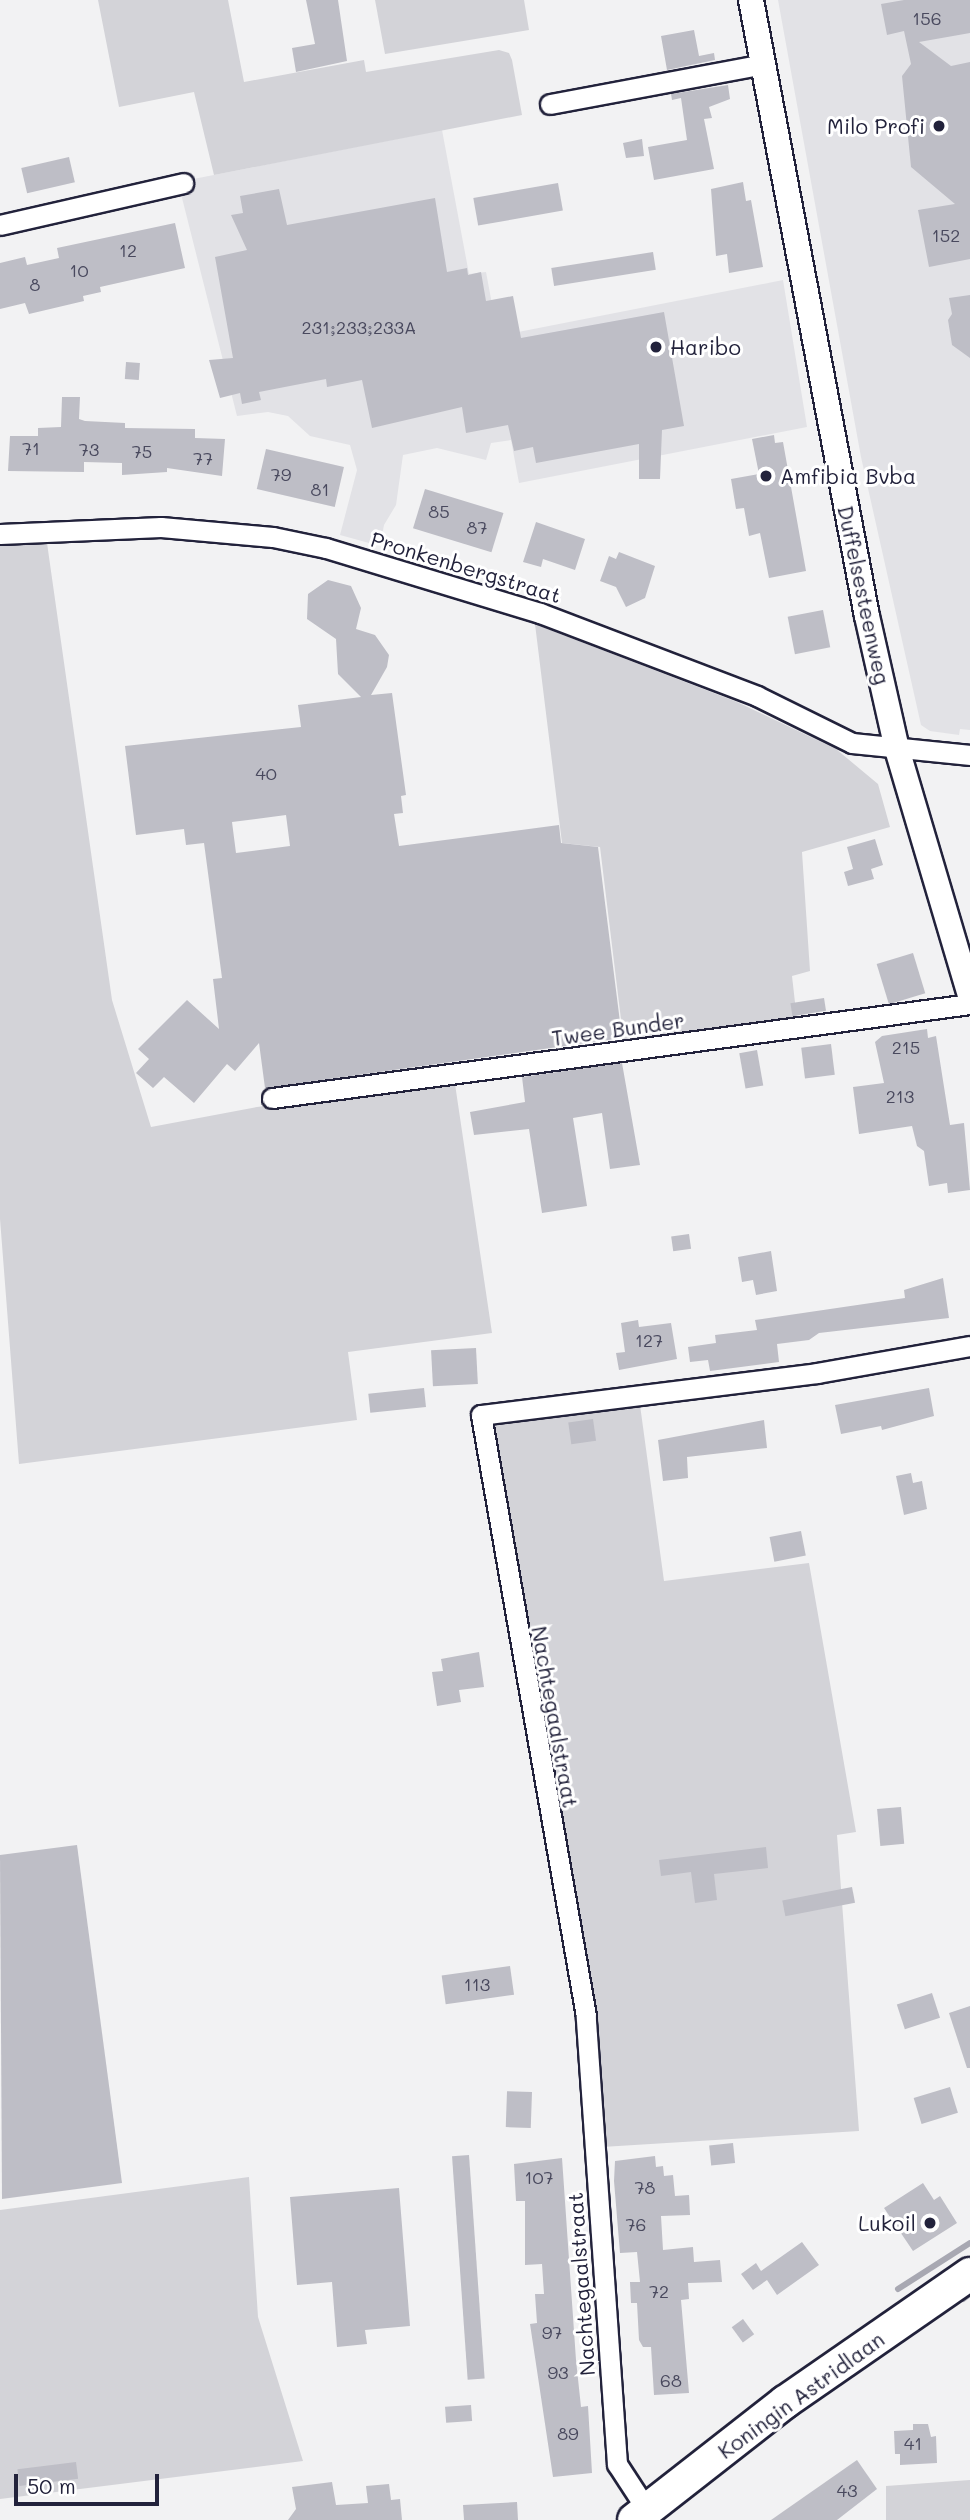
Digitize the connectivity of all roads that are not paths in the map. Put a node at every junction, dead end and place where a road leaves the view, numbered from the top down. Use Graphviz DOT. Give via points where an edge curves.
graph roads {
  1 [pos="751,0"];
  2 [pos="763,64"];
  3 [pos="550,104"];
  4 [pos="183,183"];
  5 [pos="0,225"];
  6 [pos="0,534"];
  7 [pos="897,749"];
  8 [pos="970,755"];
  9 [pos="970,996"];
  10 [pos="970,1004"];
  11 [pos="272,1098"];
  12 [pos="970,1346"];
  13 [pos="970,2274"];
  14 [pos="641,2515"];
  1 -- 2 [label="street, Duffelsesteenweg"];
  2 -- 3 [label="street"];
  2 -- 7 [label="street, Duffelsesteenweg" via="811,333"];
  4 -- 5 [label="street"];
  6 -- 7 [label="street, Pronkenbergstraat" via="161,527 261,536 326,548 540,612 757,696 852,743"];
  7 -- 8 [label="street, Pronkenbergstraat"];
  7 -- 9 [label="street, Duffelsesteenweg"];
  10 -- 11 [label="street, Twee Bunder"];
  12 -- 14 [label="street, Nachtegaalstraat" via="817,1373 481,1415 586,2016 617,2464"];
  13 -- 14 [label="main road, Koningin Astridlaan" via="785,2402"];
}
